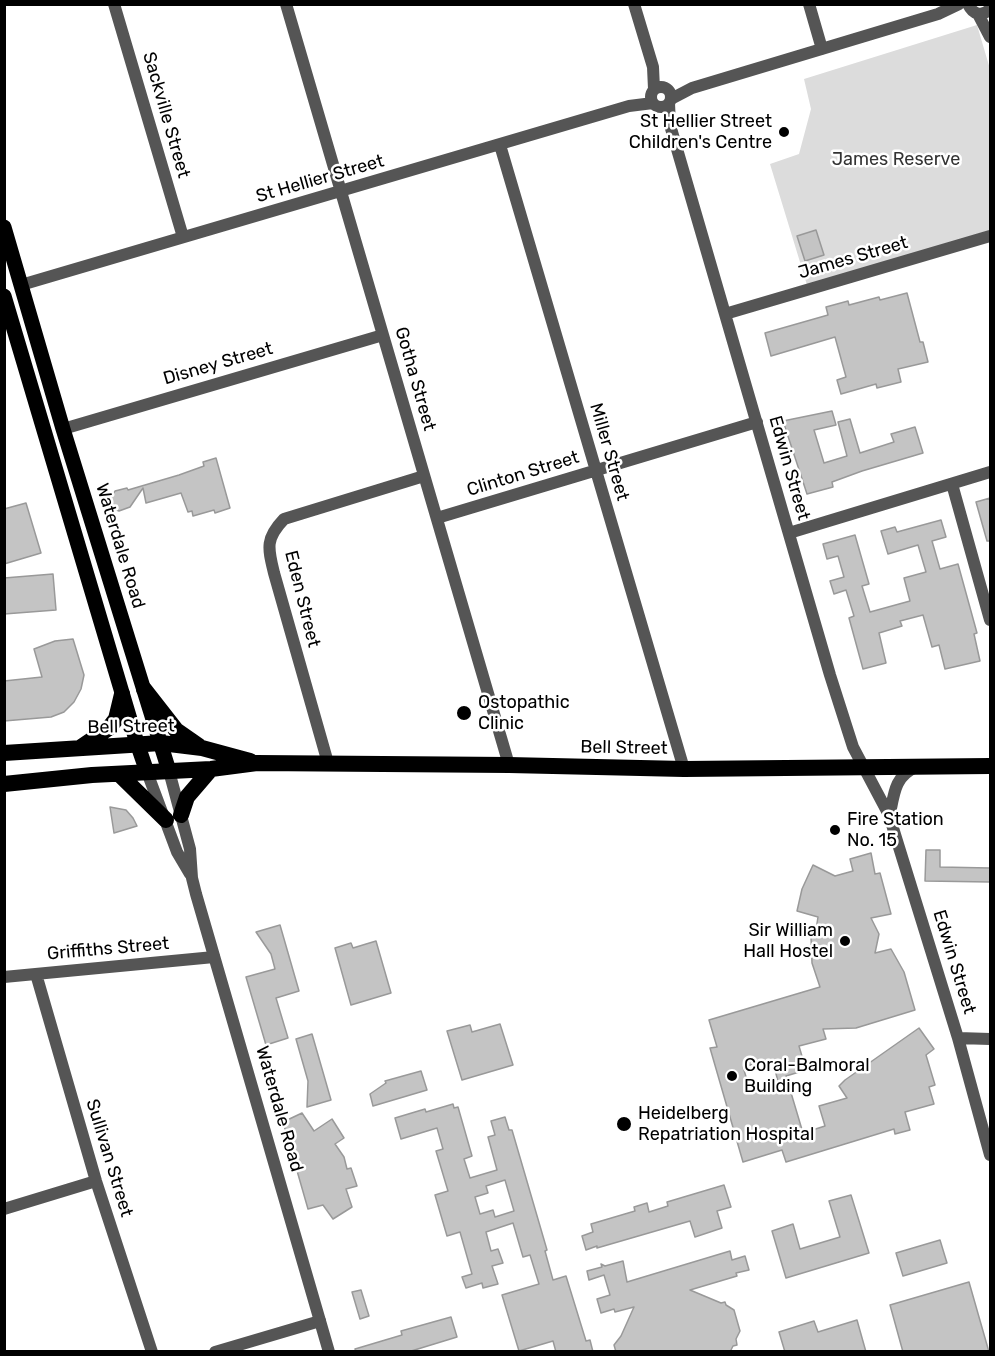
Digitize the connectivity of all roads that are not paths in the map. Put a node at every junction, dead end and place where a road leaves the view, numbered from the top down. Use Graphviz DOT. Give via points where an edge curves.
graph roads {
  1 [pos="114,4"];
  2 [pos="286,4"];
  3 [pos="634,4"];
  4 [pos="809,4"];
  5 [pos="976,9"];
  6 [pos="990,27"];
  7 [pos="990,37"];
  8 [pos="822,50"];
  9 [pos="661,96"];
  10 [pos="500,145"];
  11 [pos="341,191"];
  12 [pos="4,227"];
  13 [pos="990,236"];
  14 [pos="183,237"];
  15 [pos="21,285"];
  16 [pos="4,290"];
  17 [pos="4,296"];
  18 [pos="725,314"];
  19 [pos="383,335"];
  20 [pos="757,422"];
  21 [pos="63,429"];
  22 [pos="596,470"];
  23 [pos="990,472"];
  24 [pos="424,476"];
  25 [pos="952,484"];
  26 [pos="437,518"];
  27 [pos="789,533"];
  28 [pos="990,620"];
  29 [pos="144,689"];
  30 [pos="123,694"];
  31 [pos="137,743"];
  32 [pos="161,743"];
  33 [pos="80,747"];
  34 [pos="202,748"];
  35 [pos="4,753"];
  36 [pos="257,763"];
  37 [pos="328,763"];
  38 [pos="509,765"];
  39 [pos="865,766"];
  40 [pos="917,766"];
  41 [pos="990,766"];
  42 [pos="211,769"];
  43 [pos="684,769"];
  44 [pos="169,771"];
  45 [pos="147,772"];
  46 [pos="119,774"];
  47 [pos="4,784"];
  48 [pos="890,814"];
  49 [pos="173,818"];
  50 [pos="214,957"];
  51 [pos="36,974"];
  52 [pos="4,976"];
  53 [pos="958,1038"];
  54 [pos="990,1039"];
  55 [pos="990,1155"];
  56 [pos="96,1181"];
  57 [pos="4,1209"];
  58 [pos="320,1321"];
  59 [pos="152,1352"];
  60 [pos="215,1352"];
  61 [pos="329,1352"];
  1 -- 14 [label="street, Sackville Street"];
  2 -- 11 [label="street, Gotha Street"];
  3 -- 9 [label="street, Edwin Street"];
  4 -- 8 [label="street"];
  5 -- 6 [label="street"];
  5 -- 7 [label="street"];
  5 -- 8 [label="street, St Hellier Street" via="938,14"];
  8 -- 9 [label="street, St Hellier Street"];
  9 -- 10 [label="street, St Hellier Street"];
  9 -- 18 [label="street, Edwin Street"];
  10 -- 11 [label="street, St Hellier Street"];
  10 -- 22 [label="street, Miller Street"];
  11 -- 14 [label="street, St Hellier Street"];
  11 -- 19 [label="street, Gotha Street"];
  12 -- 15 [label="main road, Waterdale Road"];
  13 -- 18 [label="street, James Street"];
  14 -- 15 [label="street, St Hellier Street"];
  15 -- 16 [label="main road"];
  15 -- 21 [label="main road, Waterdale Road"];
  17 -- 30 [label="main road, Waterdale Road"];
  18 -- 20 [label="street, Edwin Street"];
  19 -- 21 [label="street, Disney Street"];
  19 -- 24 [label="street, Gotha Street"];
  20 -- 22 [label="street, Clinton Street"];
  20 -- 27 [label="street, Edwin Street"];
  21 -- 29 [label="main road, Waterdale Road"];
  22 -- 26 [label="street, Clinton Street"];
  22 -- 43 [label="street, Miller Street"];
  23 -- 25 [label="street"];
  24 -- 26 [label="street, Gotha Street"];
  24 -- 37 [label="street, Eden Street" via="284,519 272,532 269,552 274,573"];
  25 -- 27 [label="street"];
  25 -- 28 [label="street"];
  26 -- 38 [label="street, Gotha Street"];
  27 -- 39 [label="street, Edwin Street" via="853,747"];
  29 -- 32 [label="main road, Waterdale Road"];
  29 -- 34 [label="highway" via="177,730"];
  30 -- 31 [label="main road, Waterdale Road"];
  30 -- 33 [label="highway" via="116,719 109,728"];
  31 -- 32 [label="highway, Bell Street"];
  31 -- 33 [label="highway, Bell Street"];
  31 -- 45 [label="main road, Waterdale Road"];
  32 -- 34 [label="highway, Bell Street"];
  32 -- 44 [label="main road, Waterdale Road"];
  33 -- 35 [label="highway, Bell Street"];
  34 -- 36 [label="highway, Bell Street"];
  36 -- 37 [label="highway, Bell Street"];
  36 -- 42 [label="highway, Bell Street"];
  37 -- 38 [label="highway, Bell Street"];
  38 -- 43 [label="highway, Bell Street"];
  39 -- 40 [label="highway, Bell Street"];
  39 -- 43 [label="highway, Bell Street"];
  39 -- 48 [label="street, Edwin Street"];
  40 -- 41 [label="highway, Bell Street"];
  40 -- 48 [label="street" via="906,771 897,784"];
  42 -- 44 [label="highway, Bell Street"];
  42 -- 49 [label="highway"];
  44 -- 45 [label="highway, Bell Street"];
  44 -- 49 [label="street, Waterdale Road"];
  45 -- 46 [label="highway, Bell Street"];
  45 -- 49 [label="street, Waterdale Road"];
  46 -- 47 [label="highway, Bell Street"];
  46 -- 49 [label="highway"];
  48 -- 53 [label="street, Edwin Street"];
  49 -- 50 [label="street, Waterdale Road" via="177,852 192,878"];
  50 -- 51 [label="street, Griffiths Street"];
  50 -- 58 [label="street, Waterdale Road"];
  51 -- 52 [label="street, Griffiths Street"];
  51 -- 56 [label="street, Sullivan Street"];
  53 -- 54 [label="street"];
  53 -- 55 [label="street, Edwin Street"];
  56 -- 57 [label="street"];
  56 -- 59 [label="street, Sullivan Street"];
  58 -- 60 [label="street"];
  58 -- 61 [label="street, Waterdale Road"];
}
